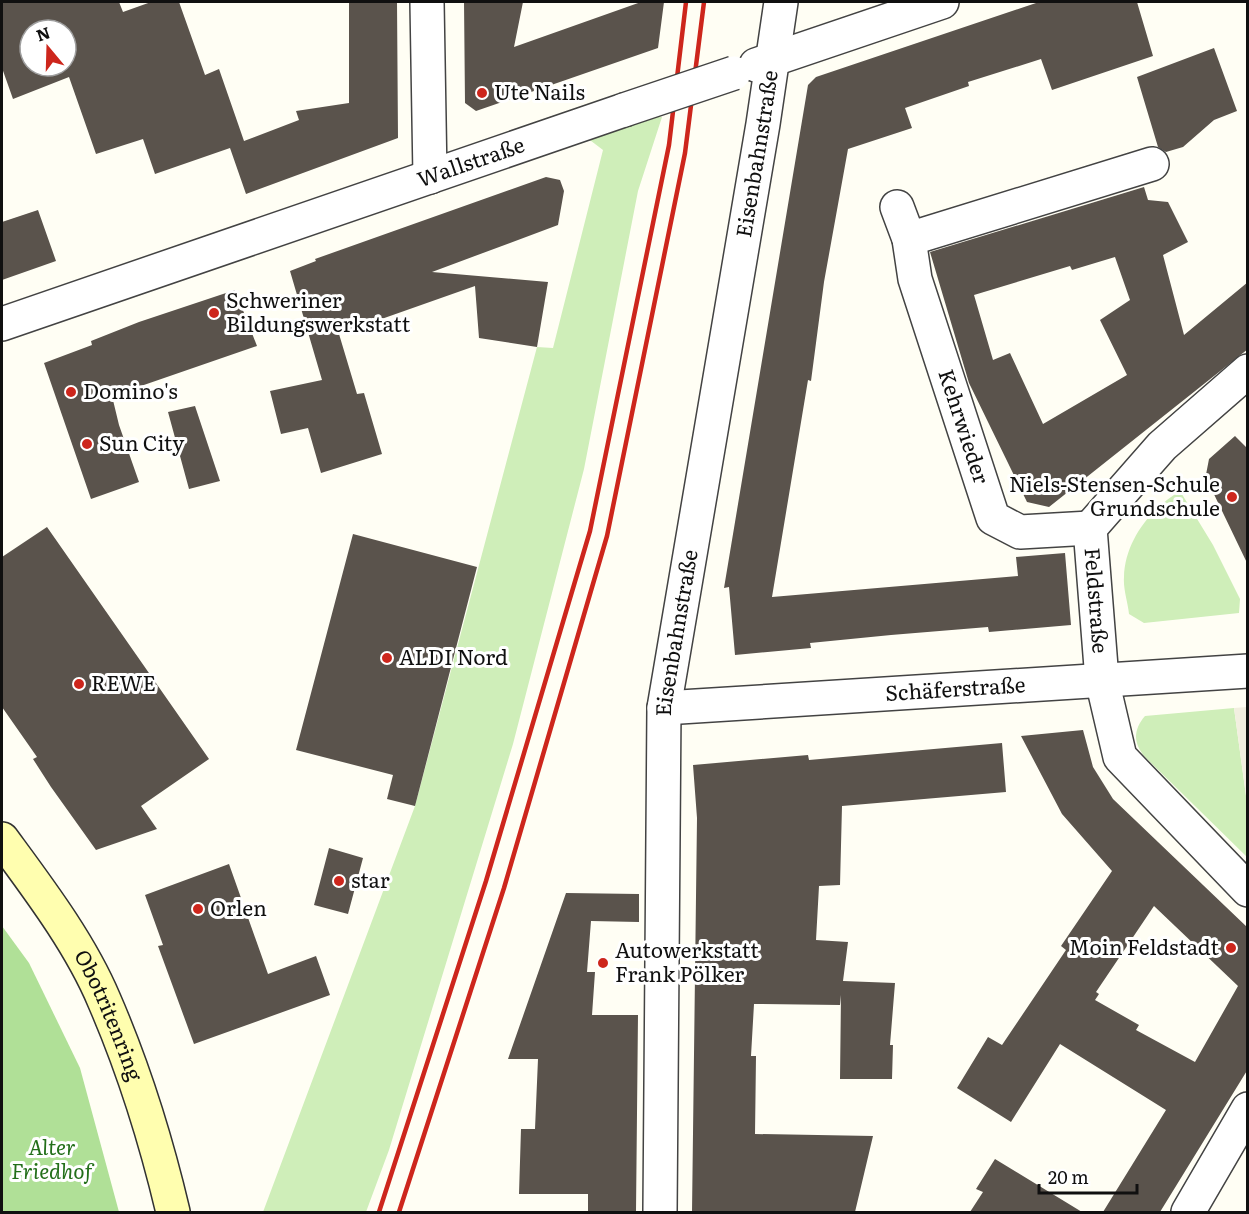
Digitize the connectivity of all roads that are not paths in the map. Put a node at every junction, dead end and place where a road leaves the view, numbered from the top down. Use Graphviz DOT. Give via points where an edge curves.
graph roads {
  1 [pos="427,2"];
  2 [pos="781,2"];
  3 [pos="942,2"];
  4 [pos="774,59"];
  5 [pos="1152,164"];
  6 [pos="430,177"];
  7 [pos="897,207"];
  8 [pos="909,240"];
  9 [pos="2,324"];
  10 [pos="1248,371"];
  11 [pos="1090,528"];
  12 [pos="1248,671"];
  13 [pos="1102,680"];
  14 [pos="664,708"];
  15 [pos="2,839"];
  16 [pos="1248,890"];
  17 [pos="1248,1109"];
  18 [pos="173,1212"];
  19 [pos="660,1212"];
  20 [pos="1188,1212"];
  1 -- 6 [label="street"];
  2 -- 4 [label="street, Eisenbahnstraße"];
  3 -- 4 [label="street, Wallstraße"];
  4 -- 6 [label="street, Wallstraße, bridge"];
  4 -- 14 [label="street, Eisenbahnstraße"];
  5 -- 8 [label="street"];
  6 -- 9 [label="street, Wallstraße"];
  7 -- 8 [label="street, Kehrwieder"];
  8 -- 11 [label="street, Kehrwieder" via="915,279 993,518 1020,531"];
  10 -- 11 [label="street, Feldstraße" via="1162,446"];
  11 -- 13 [label="street, Feldstraße"];
  12 -- 13 [label="street, Schäferstraße"];
  13 -- 14 [label="street, Schäferstraße"];
  13 -- 16 [label="street, Feldstraße" via="1120,758"];
  14 -- 19 [label="street, Eisenbahnstraße"];
  15 -- 18 [label="street, Obotritenring" via="51,905 104,998 154,1134"];
  17 -- 20 [label="street"];
}
